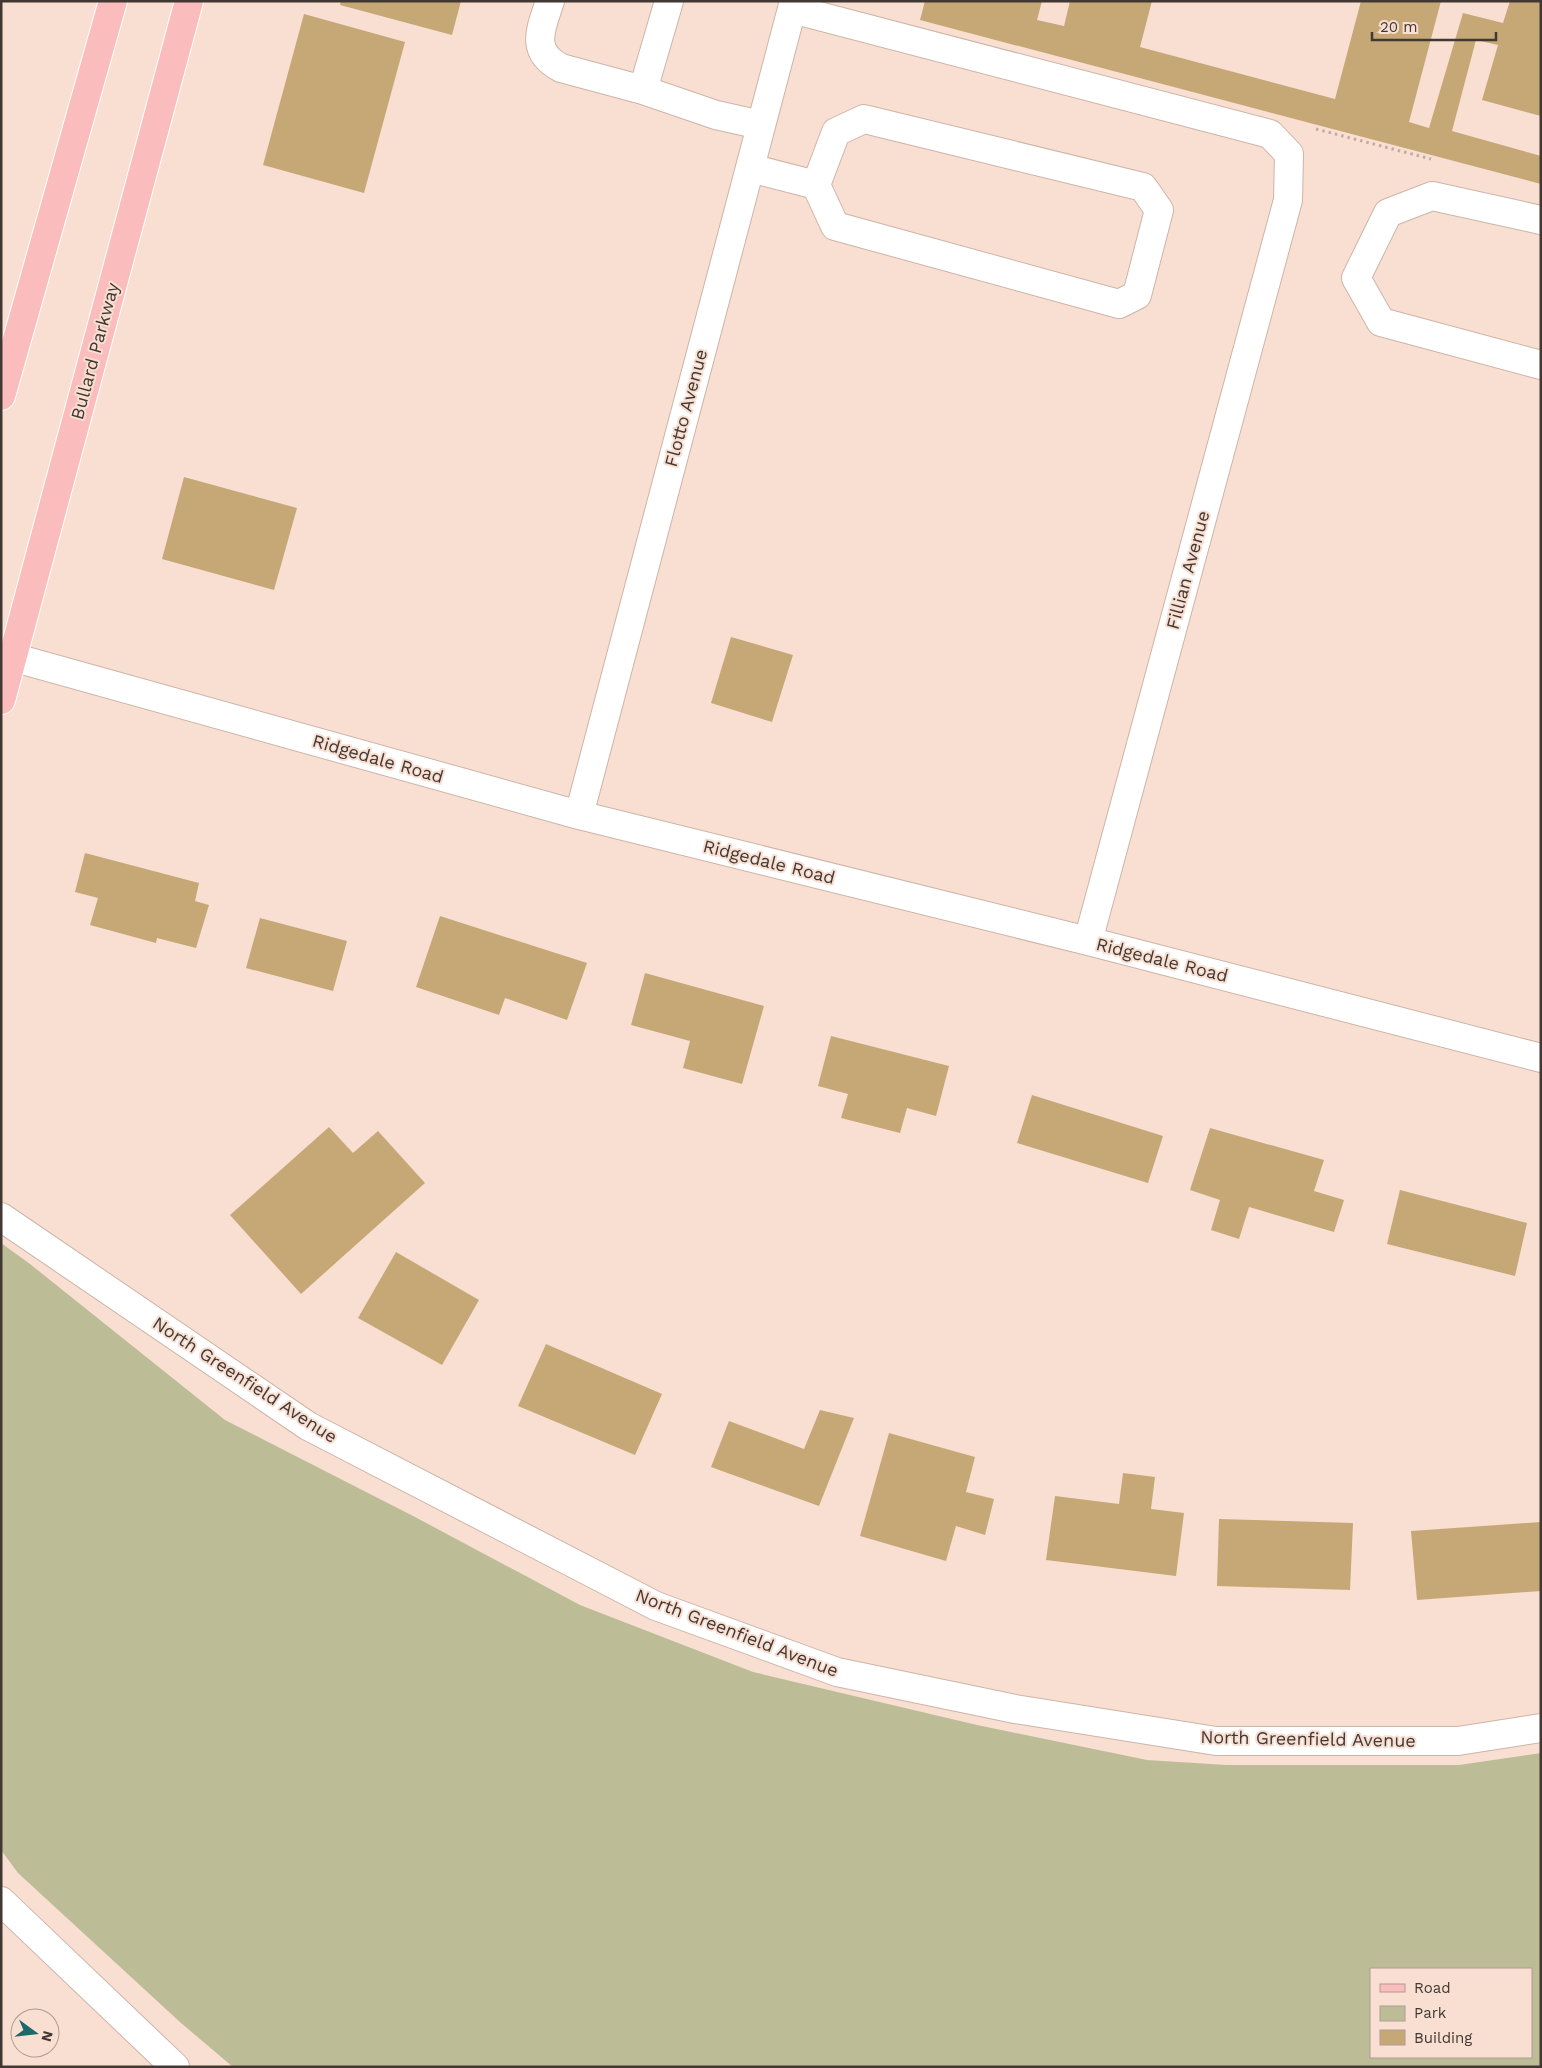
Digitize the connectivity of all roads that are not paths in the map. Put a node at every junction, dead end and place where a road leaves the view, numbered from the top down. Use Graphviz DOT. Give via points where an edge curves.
graph roads {
  1 [pos="113,1"];
  2 [pos="189,1"];
  3 [pos="550,1"];
  4 [pos="669,1"];
  5 [pos="793,5"];
  6 [pos="643,90"];
  7 [pos="761,125"];
  8 [pos="750,168"];
  9 [pos="816,185"];
  10 [pos="1541,220"];
  11 [pos="1541,365"];
  12 [pos="1,396"];
  13 [pos="7,656"];
  14 [pos="1,700"];
  15 [pos="579,815"];
  16 [pos="1088,941"];
  17 [pos="1541,1058"];
  18 [pos="1,1217"];
  19 [pos="1541,1728"];
  20 [pos="1,1901"];
  21 [pos="175,2067"];
  1 -- 12 [label="main road"];
  2 -- 13 [label="main road, Bullard Parkway"];
  3 -- 6 [label="street" via="540,33 540,48 549,62"];
  4 -- 6 [label="street"];
  5 -- 7 [label="street, Flotto Avenue"];
  5 -- 16 [label="street, Fillian Avenue" via="1270,134 1289,154 1288,200"];
  6 -- 7 [label="street" via="716,115"];
  7 -- 8 [label="street, Flotto Avenue"];
  8 -- 9 [label="street"];
  8 -- 15 [label="street, Flotto Avenue"];
  9 -- 9 [label="street" via="836,132 864,119 1143,187 1159,210 1137,295 1119,304 835,226"];
  10 -- 11 [label="street" via="1432,196 1388,214 1356,278 1381,322"];
  13 -- 14 [label="main road, Bullard Parkway"];
  13 -- 15 [label="street, Ridgedale Road"];
  15 -- 16 [label="street, Ridgedale Road"];
  16 -- 17 [label="street, Ridgedale Road"];
  18 -- 19 [label="street, North Greenfield Avenue" via="308,1426 656,1606 837,1672 1015,1709 1216,1741 1458,1741"];
  20 -- 21 [label="street"];
}
